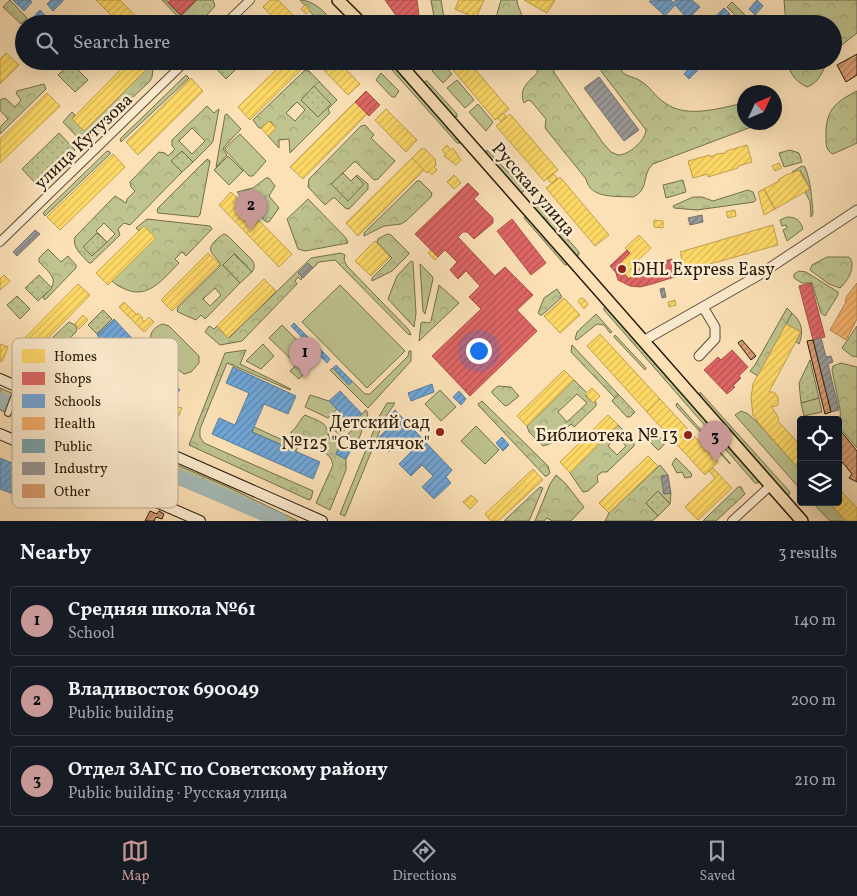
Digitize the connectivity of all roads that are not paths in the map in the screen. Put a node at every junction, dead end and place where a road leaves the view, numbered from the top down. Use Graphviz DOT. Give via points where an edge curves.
graph roads {
  1 [pos="250,0"];
  2 [pos="338,0"];
  3 [pos="234,15"];
  4 [pos="353,15"];
  5 [pos="177,70"];
  6 [pos="405,70"];
  7 [pos="857,210"];
  8 [pos="0,242"];
  9 [pos="703,307"];
  10 [pos="643,341"];
  11 [pos="699,356"];
  12 [pos="0,379"];
  13 [pos="12,384"];
  14 [pos="12,403"];
  15 [pos="8,413"];
  16 [pos="0,434"];
  17 [pos="12,439"];
  18 [pos="178,458"];
  19 [pos="770,486"];
  20 [pos="170,508"];
  21 [pos="200,521"];
  22 [pos="322,521"];
  23 [pos="732,521"];
  24 [pos="802,521"];
  1 -- 3 [label="street"];
  2 -- 4 [label="main road"];
  5 -- 8 [label="street, улица Кутузова"];
  6 -- 10 [label="main road, Русская улица"];
  7 -- 9 [label="street" via="781,261"];
  9 -- 10 [label="street"];
  9 -- 11 [label="street" via="715,327 715,338"];
  10 -- 19 [label="main road, Русская улица"];
  12 -- 13 [label="main road"];
  14 -- 15 [label="street"];
  16 -- 17 [label="main road"];
  18 -- 22 [label="main road"];
  19 -- 23 [label="street"];
  19 -- 24 [label="main road, Русская улица"];
  20 -- 21 [label="main road"];
}
